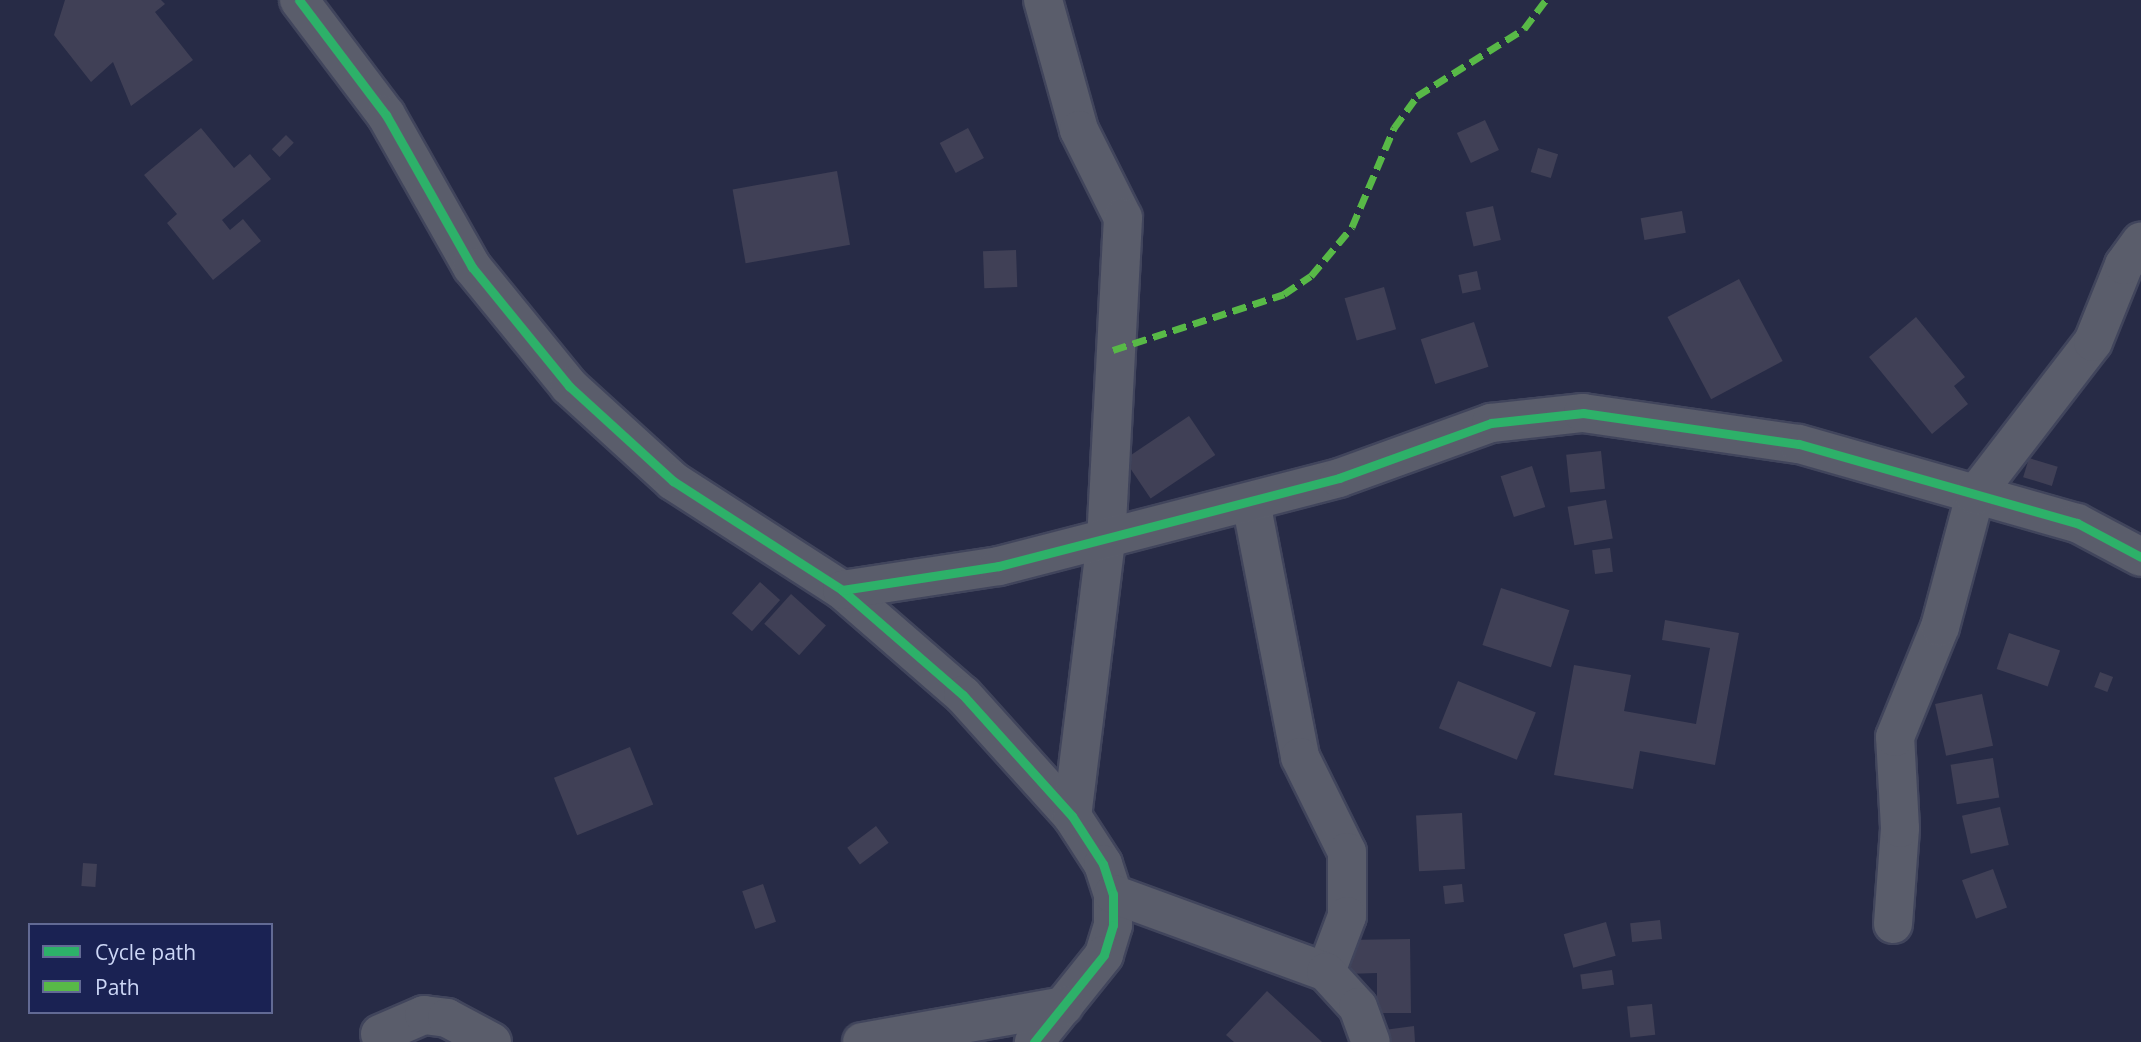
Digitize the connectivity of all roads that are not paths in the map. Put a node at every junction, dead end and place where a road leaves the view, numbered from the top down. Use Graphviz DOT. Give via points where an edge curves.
graph roads {
  1 [pos="299,0"];
  2 [pos="1043,0"];
  3 [pos="2141,242"];
  4 [pos="1975,495"];
  5 [pos="1251,502"];
  6 [pos="1106,540"];
  7 [pos="2141,557"];
  8 [pos="842,590"];
  9 [pos="1072,816"];
  10 [pos="1113,894"];
  11 [pos="1893,924"];
  12 [pos="1326,972"];
  13 [pos="1064,1006"];
  14 [pos="380,1034"];
  15 [pos="492,1042"];
  16 [pos="862,1042"];
  17 [pos="1034,1042"];
  18 [pos="1371,1042"];
  1 -- 8 [label="street" via="386,115 472,267 569,386 673,481"];
  2 -- 6 [label="street" via="1079,130 1123,218"];
  3 -- 4 [label="street" via="2124,265 2093,342"];
  4 -- 5 [label="street" via="1799,444 1583,413 1491,423"];
  4 -- 7 [label="street" via="2077,523"];
  4 -- 11 [label="street" via="1940,627 1895,737 1900,828"];
  5 -- 6 [label="street"];
  5 -- 12 [label="street" via="1300,757 1347,852 1347,916"];
  6 -- 8 [label="street" via="999,566"];
  6 -- 9 [label="street"];
  8 -- 9 [label="street" via="963,695"];
  9 -- 10 [label="street" via="1102,864"];
  10 -- 12 [label="street"];
  10 -- 13 [label="street" via="1104,955"];
  12 -- 18 [label="street" via="1358,1007"];
  13 -- 16 [label="street"];
  13 -- 17 [label="street"];
  14 -- 15 [label="street" via="424,1015 447,1018"];
}
